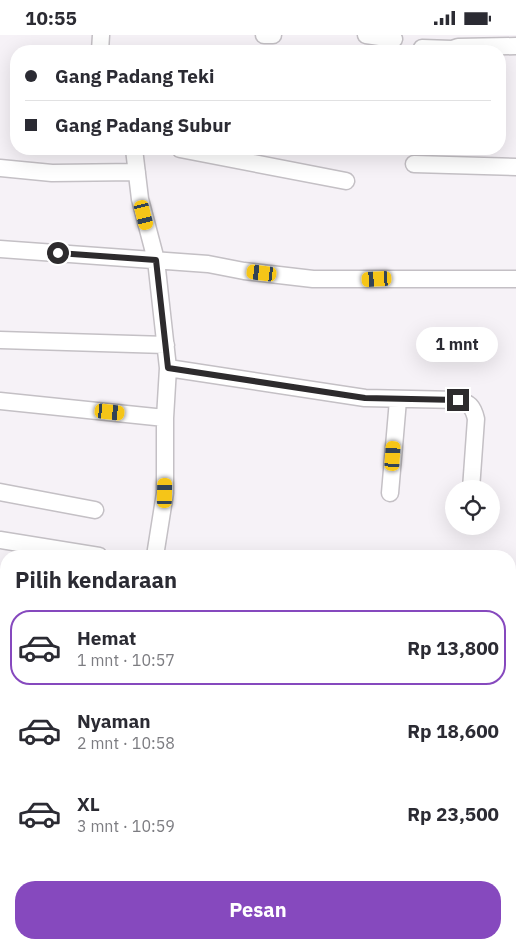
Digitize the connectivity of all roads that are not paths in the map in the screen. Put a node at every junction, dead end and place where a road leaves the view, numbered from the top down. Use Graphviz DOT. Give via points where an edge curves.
graph roads {
  1 [pos="264,35"];
  2 [pos="273,35"];
  3 [pos="366,35"];
  4 [pos="394,39"];
  5 [pos="135,155"];
  6 [pos="211,155"];
  7 [pos="414,164"];
  8 [pos="516,167"];
  9 [pos="0,168"];
  10 [pos="137,172"];
  11 [pos="346,181"];
  12 [pos="0,249"];
  13 [pos="156,260"];
  14 [pos="516,279"];
  15 [pos="0,340"];
  16 [pos="166,345"];
  17 [pos="168,368"];
  18 [pos="398,400"];
  19 [pos="0,401"];
  20 [pos="165,418"];
  21 [pos="471,480"];
  22 [pos="0,493"];
  23 [pos="390,493"];
  24 [pos="95,510"];
  25 [pos="0,541"];
  26 [pos="59,550"];
  27 [pos="156,550"];
  1 -- 2 [label="street"];
  3 -- 4 [label="street"];
  5 -- 10 [label="street"];
  6 -- 11 [label="street"];
  7 -- 8 [label="street"];
  9 -- 10 [label="street" via="52,173"];
  10 -- 13 [label="street" via="140,199"];
  12 -- 13 [label="street"];
  13 -- 14 [label="street" via="313,279"];
  13 -- 16 [label="street"];
  15 -- 16 [label="street"];
  16 -- 17 [label="street"];
  17 -- 18 [label="street" via="338,395"];
  17 -- 20 [label="street"];
  18 -- 21 [label="street" via="458,400 469,403 476,419"];
  18 -- 23 [label="street"];
  19 -- 20 [label="street"];
  20 -- 27 [label="street" via="165,493"];
  22 -- 24 [label="street"];
  25 -- 26 [label="street"];
}
